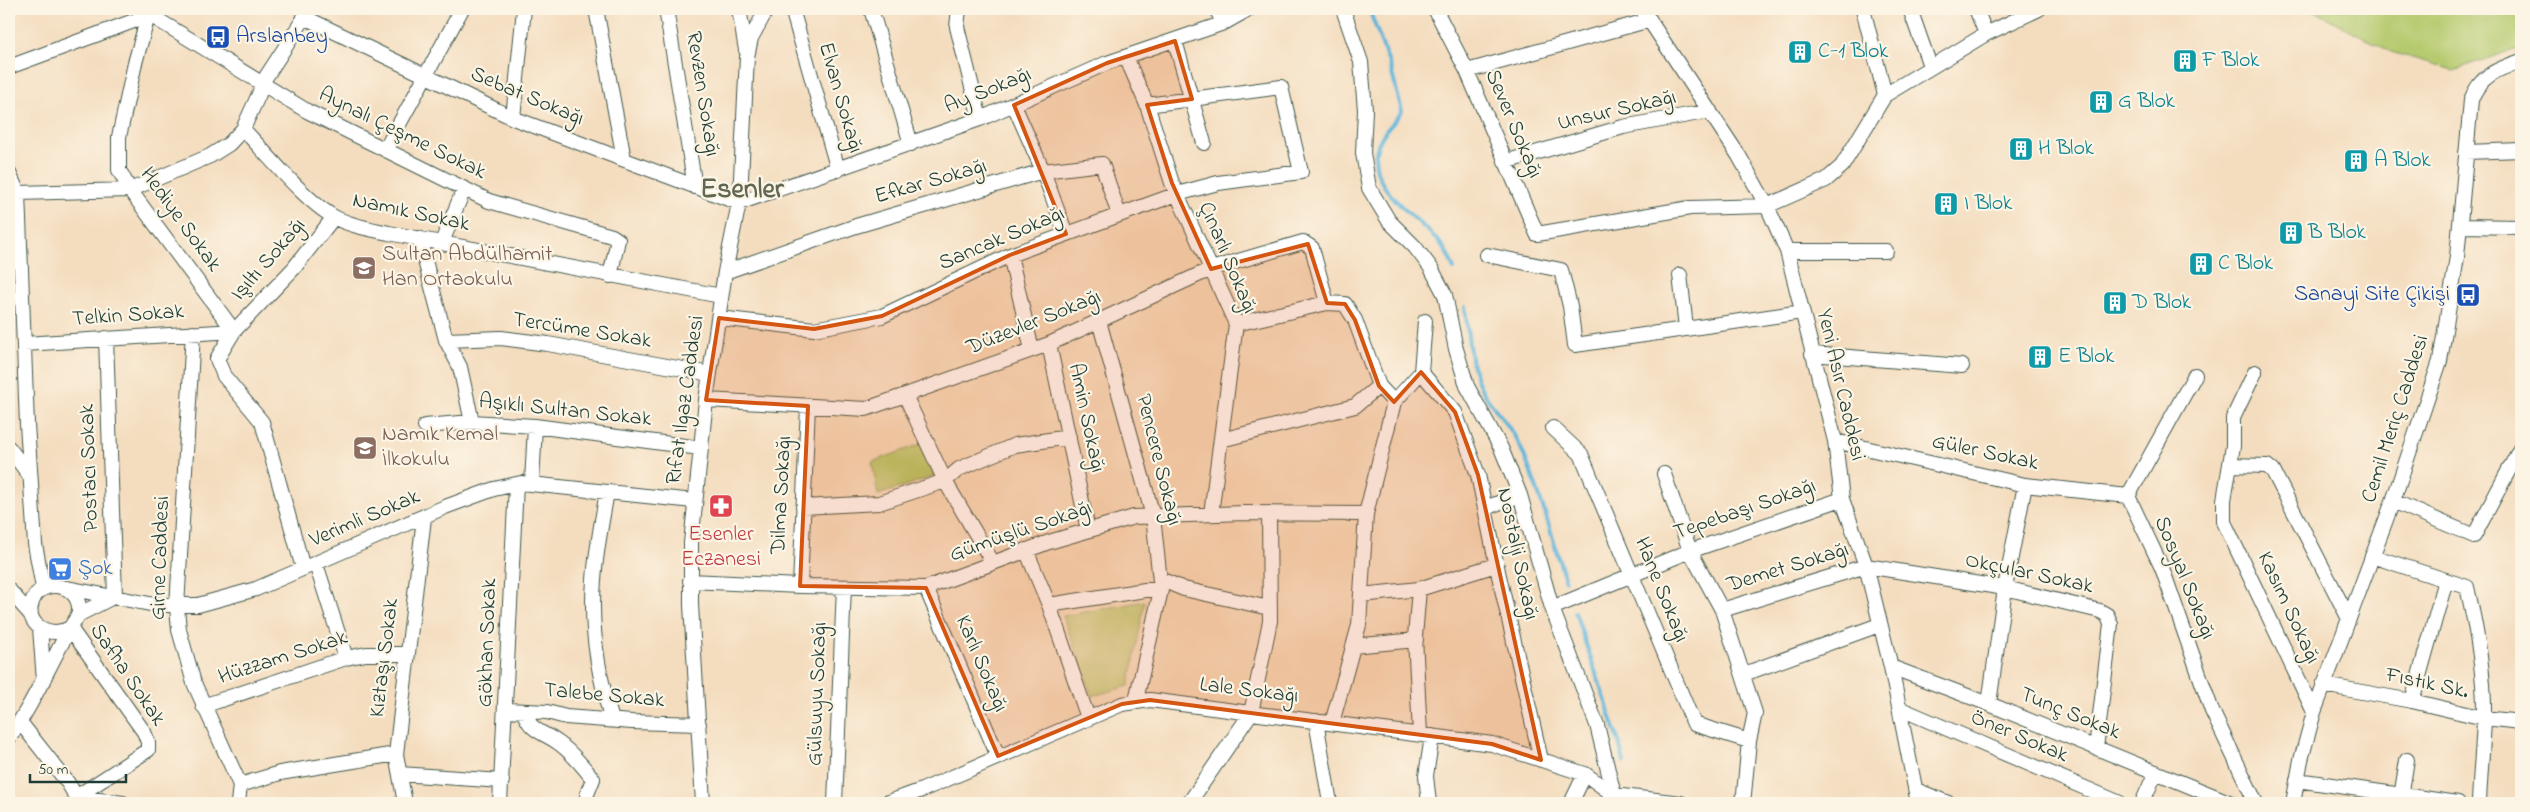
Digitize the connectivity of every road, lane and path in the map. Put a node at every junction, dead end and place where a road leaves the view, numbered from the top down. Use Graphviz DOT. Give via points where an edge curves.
graph roads {
  1 [pos="462,9"];
  2 [pos="524,9"];
  3 [pos="596,9"];
  4 [pos="666,9"];
  5 [pos="739,9"];
  6 [pos="767,9"];
  7 [pos="792,9"];
  8 [pos="871,9"];
  9 [pos="959,9"];
  10 [pos="1216,9"];
  11 [pos="1249,9"];
  12 [pos="1343,9"];
  13 [pos="1435,9"];
  14 [pos="1863,9"];
  15 [pos="1910,9"];
  16 [pos="1976,9"];
  17 [pos="2039,9"];
  18 [pos="150,12"];
  19 [pos="307,13"];
  20 [pos="1646,14"];
  21 [pos="1224,23"];
  22 [pos="1986,34"];
  23 [pos="1175,41"];
  24 [pos="747,57"];
  25 [pos="1126,57"];
  26 [pos="2521,61"];
  27 [pos="1930,66"];
  28 [pos="9,67"];
  29 [pos="1467,71"];
  30 [pos="427,76"];
  31 [pos="262,83"];
  32 [pos="1885,95"];
  33 [pos="1192,98"];
  34 [pos="1014,105"];
  35 [pos="1147,105"];
  36 [pos="1710,111"];
  37 [pos="513,118"];
  38 [pos="980,119"];
  39 [pos="244,129"];
  40 [pos="1204,143"];
  41 [pos="911,144"];
  42 [pos="384,150"];
  43 [pos="2521,150"];
  44 [pos="2466,152"];
  45 [pos="624,159"];
  46 [pos="1505,162"];
  47 [pos="838,170"];
  48 [pos="1043,171"];
  49 [pos="9,173"];
  50 [pos="695,187"];
  51 [pos="464,189"];
  52 [pos="130,190"];
  53 [pos="18,193"];
  54 [pos="1177,194"];
  55 [pos="739,203"];
  56 [pos="1767,206"];
  57 [pos="14,214"];
  58 [pos="1119,215"];
  59 [pos="334,217"];
  60 [pos="2461,226"];
  61 [pos="2521,227"];
  62 [pos="1066,234"];
  63 [pos="419,238"];
  64 [pos="442,242"];
  65 [pos="1787,251"];
  66 [pos="1886,251"];
  67 [pos="1010,255"];
  68 [pos="1487,255"];
  69 [pos="1211,269"];
  70 [pos="725,272"];
  71 [pos="1680,275"];
  72 [pos="610,276"];
  73 [pos="722,296"];
  74 [pos="1326,303"];
  75 [pos="1802,312"];
  76 [pos="719,318"];
  77 [pos="1099,321"];
  78 [pos="1425,321"];
  79 [pos="1236,324"];
  80 [pos="1686,328"];
  81 [pos="234,331"];
  82 [pos="193,333"];
  83 [pos="106,338"];
  84 [pos="446,340"];
  85 [pos="24,344"];
  86 [pos="1049,344"];
  87 [pos="1032,350"];
  88 [pos="1812,354"];
  89 [pos="1962,366"];
  90 [pos="1421,372"];
  91 [pos="2255,372"];
  92 [pos="710,374"];
  93 [pos="2194,375"];
  94 [pos="1379,386"];
  95 [pos="905,395"];
  96 [pos="706,400"];
  97 [pos="1394,402"];
  98 [pos="808,406"];
  99 [pos="472,422"];
  100 [pos="425,426"];
  101 [pos="535,426"];
  102 [pos="1553,428"];
  103 [pos="1069,437"];
  104 [pos="1221,440"];
  105 [pos="1835,441"];
  106 [pos="2521,447"];
  107 [pos="9,448"];
  108 [pos="700,448"];
  109 [pos="2230,465"];
  110 [pos="1664,474"];
  111 [pos="30,476"];
  112 [pos="945,481"];
  113 [pos="532,483"];
  114 [pos="516,484"];
  115 [pos="2025,485"];
  116 [pos="607,492"];
  117 [pos="1520,495"];
  118 [pos="2128,496"];
  119 [pos="1842,499"];
  120 [pos="694,501"];
  121 [pos="2393,501"];
  122 [pos="803,506"];
  123 [pos="1485,508"];
  124 [pos="1268,513"];
  125 [pos="1211,514"];
  126 [pos="1366,514"];
  127 [pos="1154,516"];
  128 [pos="424,518"];
  129 [pos="1088,530"];
  130 [pos="1026,550"];
  131 [pos="1690,551"];
  132 [pos="2372,556"];
  133 [pos="993,562"];
  134 [pos="1496,565"];
  135 [pos="310,566"];
  136 [pos="1866,566"];
  137 [pos="1633,575"];
  138 [pos="2446,580"];
  139 [pos="690,581"];
  140 [pos="1160,585"];
  141 [pos="800,586"];
  142 [pos="844,586"];
  143 [pos="44,588"];
  144 [pos="67,588"];
  145 [pos="926,588"];
  146 [pos="2005,588"];
  147 [pos="1419,589"];
  148 [pos="9,590"];
  149 [pos="1361,594"];
  150 [pos="115,596"];
  151 [pos="1049,605"];
  152 [pos="177,606"];
  153 [pos="1269,608"];
  154 [pos="1552,608"];
  155 [pos="1722,610"];
  156 [pos="31,615"];
  157 [pos="78,615"];
  158 [pos="2349,619"];
  159 [pos="1879,625"];
  160 [pos="40,628"];
  161 [pos="70,628"];
  162 [pos="1416,640"];
  163 [pos="1354,646"];
  164 [pos="407,654"];
  165 [pos="346,658"];
  166 [pos="1891,667"];
  167 [pos="1744,674"];
  168 [pos="44,682"];
  169 [pos="2323,685"];
  170 [pos="1136,700"];
  171 [pos="2412,701"];
  172 [pos="1989,704"];
  173 [pos="203,706"];
  174 [pos="1901,709"];
  175 [pos="507,710"];
  176 [pos="523,711"];
  177 [pos="1251,712"];
  178 [pos="2314,712"];
  179 [pos="1088,718"];
  180 [pos="2484,718"];
  181 [pos="612,720"];
  182 [pos="1316,721"];
  183 [pos="20,722"];
  184 [pos="2521,722"];
  185 [pos="1332,723"];
  186 [pos="699,724"];
  187 [pos="1426,735"];
  188 [pos="9,738"];
  189 [pos="1749,741"];
  190 [pos="2096,748"];
  191 [pos="396,754"];
  192 [pos="998,756"];
  193 [pos="1541,760"];
  194 [pos="2407,760"];
  195 [pos="2156,772"];
  196 [pos="400,774"];
  197 [pos="1585,774"];
  198 [pos="2297,780"];
  199 [pos="502,781"];
  200 [pos="240,785"];
  201 [pos="587,794"];
  202 [pos="1917,797"];
  203 [pos="1613,799"];
  204 [pos="2401,799"];
  205 [pos="78,800"];
  206 [pos="123,803"];
  207 [pos="238,803"];
  208 [pos="405,803"];
  209 [pos="500,803"];
  210 [pos="703,803"];
  211 [pos="835,803"];
  212 [pos="886,803"];
  213 [pos="1189,803"];
  214 [pos="1330,803"];
  215 [pos="1429,803"];
  216 [pos="1570,803"];
  217 [pos="1681,803"];
  218 [pos="1740,803"];
  219 [pos="1948,803"];
  220 [pos="2120,803"];
  221 [pos="2142,803"];
  222 [pos="2231,803"];
  223 [pos="2256,803"];
  224 [pos="2293,803"];
  225 [pos="2458,803"];
  226 [pos="2478,803"];
  1 -- 30 [label="street"];
  2 -- 37 [label="street"];
  3 -- 45 [label="street"];
  4 -- 50 [label="street, Revzen Sokağı"];
  5 -- 24 [label="street"];
  6 -- 24 [label="street, Rıfat Ilgaz Caddesi" via="751,38"];
  7 -- 47 [label="street, Elvan Sokağı"];
  8 -- 41 [label="street"];
  9 -- 38 [label="street" via="957,27"];
  10 -- 21 [label="street"];
  11 -- 21 [label="street, Ay Sokağı"];
  12 -- 117 [label="street" via="1361,62 1363,153 1370,188 1389,222 1431,268 1445,295 1467,386 1501,448"];
  13 -- 29 [label="street, Sever Sokağı"];
  14 -- 32 [label="street"];
  15 -- 27 [label="street"];
  16 -- 22 [label="street"];
  17 -- 22 [label="street"];
  18 -- 28 [label="street"];
  18 -- 31 [label="street, Aynalı Çeşme Sokak"];
  18 -- 52 [label="street, Hediye Sokak" via="134,64 119,137 119,170"];
  19 -- 30 [label="street, Sebat Sokağı"];
  19 -- 31 [label="street"];
  20 -- 29 [label="street"];
  20 -- 36 [label="street, Yeni Asır Caddesi"];
  21 -- 23 [label="street, Ay Sokağı"];
  22 -- 27 [label="street"];
  23 -- 25 [label="street, Ay Sokağı"];
  23 -- 33 [label="street"];
  24 -- 55 [label="street, Rıfat Ilgaz Caddesi"];
  25 -- 34 [label="street, Ay Sokağı"];
  25 -- 35 [label="street, Çınarlı Sokağı"];
  26 -- 44 [label="street, Cemil Meriç Caddesi" via="2493,71 2474,92 2469,108"];
  27 -- 32 [label="street"];
  29 -- 46 [label="street, Sever Sokağı"];
  30 -- 37 [label="street, Sebat Sokağı"];
  30 -- 42 [label="street"];
  31 -- 39 [label="street"];
  31 -- 42 [label="street, Aynalı Çeşme Sokak" via="307,111"];
  32 -- 56 [label="street" via="1842,166 1826,180"];
  33 -- 35 [label="street"];
  33 -- 40 [label="street"];
  33 -- 54 [label="street, Sancak Sokağı" via="1281,87 1301,172 1218,183"];
  34 -- 38 [label="street, Ay Sokağı"];
  34 -- 48 [label="street"];
  35 -- 54 [label="street, Çınarlı Sokağı"];
  36 -- 46 [label="street, Unsur Sokağı" via="1623,127"];
  36 -- 56 [label="street, Yeni Asır Caddesi"];
  37 -- 45 [label="street, Sebat Sokağı"];
  38 -- 41 [label="street, Ay Sokağı"];
  39 -- 52 [label="street" via="210,156"];
  39 -- 59 [label="street, Namık Sokak" via="309,197"];
  41 -- 47 [label="street, Ay Sokağı"];
  42 -- 51 [label="street, Aynalı Çeşme Sokak"];
  43 -- 44 [label="street"];
  44 -- 60 [label="street, Cemil Meriç Caddesi"];
  45 -- 50 [label="street, Sebat Sokağı"];
  46 -- 56 [label="street, Sever Sokağı" via="1537,234 1690,208"];
  47 -- 55 [label="street, Ay Sokağı"];
  48 -- 58 [label="street, Efkar Sokağı" via="1102,164"];
  48 -- 62 [label="street"];
  48 -- 70 [label="street, Efkar Sokağı" via="856,226"];
  49 -- 53 [label="street"];
  50 -- 55 [label="street, Sebat Sokağı"];
  51 -- 64 [label="street"];
  51 -- 72 [label="street, Aynalı Çeşme Sokak" via="489,201 612,236 618,240"];
  52 -- 53 [label="street"];
  52 -- 81 [label="street, Hediye Sokak"];
  53 -- 57 [label="street"];
  54 -- 58 [label="street, Sancak Sokağı"];
  54 -- 69 [label="street, Çınarlı Sokağı"];
  55 -- 70 [label="street, Rıfat Ilgaz Caddesi"];
  56 -- 65 [label="street, Yeni Asır Caddesi"];
  57 -- 85 [label="street"];
  58 -- 62 [label="street, Sancak Sokağı"];
  59 -- 63 [label="street, Namık Sokak"];
  59 -- 81 [label="street, Işıltı Sokağı" via="294,268"];
  60 -- 61 [label="street"];
  60 -- 121 [label="street, Cemil Meriç Caddesi" via="2451,308 2440,361"];
  62 -- 67 [label="street, Sancak Sokağı"];
  63 -- 64 [label="street, Namık Sokak"];
  63 -- 84 [label="street"];
  64 -- 72 [label="street, Namık Sokak"];
  65 -- 66 [label="street"];
  65 -- 75 [label="street, Yeni Asır Caddesi"];
  67 -- 76 [label="street, Sancak Sokağı" via="882,316 814,329"];
  67 -- 87 [label="street"];
  68 -- 80 [label="street" via="1560,270 1570,306 1575,345"];
  69 -- 74 [label="street, Düzevler Sokağı" via="1303,242 1312,248"];
  69 -- 77 [label="street, Düzevler Sokağı"];
  69 -- 79 [label="street, Çınarlı Sokağı"];
  70 -- 73 [label="street, Rıfat Ilgaz Caddesi"];
  71 -- 80 [label="street"];
  72 -- 73 [label="street, Namık Sokak"];
  73 -- 76 [label="street, Rıfat Ilgaz Caddesi"];
  74 -- 79 [label="street"];
  74 -- 94 [label="street" via="1345,304 1355,320"];
  75 -- 80 [label="street"];
  75 -- 88 [label="street, Yeni Asır Caddesi"];
  76 -- 92 [label="street, Rıfat Ilgaz Caddesi"];
  77 -- 86 [label="street, Düzevler Sokağı"];
  77 -- 127 [label="street, Pencere Sokağı"];
  78 -- 90 [label="street"];
  79 -- 104 [label="street, Çınarlı Sokağı"];
  81 -- 82 [label="street, Telkin Sokak"];
  81 -- 135 [label="street, Işıltı Sokağı" via="218,358 219,368 262,422"];
  82 -- 83 [label="street, Telkin Sokak"];
  82 -- 152 [label="street, Girne Caddesi"];
  83 -- 85 [label="street, Telkin Sokak"];
  83 -- 150 [label="street, Postacı Sokak"];
  84 -- 92 [label="street, Tercüme Sokak" via="501,338 548,344"];
  84 -- 99 [label="street" via="460,367"];
  85 -- 111 [label="street"];
  86 -- 87 [label="street, Düzevler Sokağı"];
  86 -- 103 [label="street, Amin Sokağı"];
  87 -- 95 [label="street, Düzevler Sokağı"];
  88 -- 89 [label="street"];
  88 -- 105 [label="street, Yeni Asır Caddesi"];
  90 -- 97 [label="street"];
  90 -- 123 [label="street, Nostalji Sokağı" via="1455,412 1478,475"];
  91 -- 109 [label="street" via="2233,418"];
  92 -- 96 [label="street, Rıfat Ilgaz Caddesi"];
  93 -- 118 [label="street, Sosyal Sokağı"];
  94 -- 97 [label="street"];
  94 -- 104 [label="street" via="1355,406"];
  95 -- 98 [label="street, Düzevler Sokağı" via="866,408"];
  95 -- 112 [label="street"];
  96 -- 98 [label="street, Düzevler Sokağı"];
  96 -- 108 [label="street, Rıfat Ilgaz Caddesi"];
  97 -- 126 [label="street"];
  98 -- 122 [label="street, Dilma Sokağı"];
  99 -- 100 [label="street, Aşıklı Sultan Sokak"];
  99 -- 101 [label="street, Aşıklı Sultan Sokak"];
  101 -- 108 [label="street, Aşıklı Sultan Sokak"];
  101 -- 113 [label="street"];
  102 -- 137 [label="street, Hane Sokağı" via="1581,454"];
  103 -- 112 [label="street" via="1015,445 959,469"];
  103 -- 129 [label="street, Amin Sokağı"];
  104 -- 125 [label="street, Çınarlı Sokağı"];
  105 -- 115 [label="street, Güler Sokak"];
  105 -- 119 [label="street, Yeni Asır Caddesi"];
  106 -- 121 [label="street" via="2474,536"];
  107 -- 111 [label="street"];
  108 -- 120 [label="street, Rıfat Ilgaz Caddesi"];
  109 -- 158 [label="street" via="2267,466 2273,471"];
  109 -- 178 [label="street, Kasım Sokağı" via="2224,522"];
  110 -- 131 [label="street, Demet Sokağı"];
  111 -- 143 [label="street" via="35,544"];
  112 -- 122 [label="street" via="878,503"];
  112 -- 133 [label="street"];
  113 -- 114 [label="street, Verimli Sokak"];
  113 -- 116 [label="street, Verimli Sokak"];
  114 -- 128 [label="street, Verimli Sokak" via="473,496"];
  114 -- 175 [label="street, Gökhan Sokak"];
  115 -- 118 [label="street, Güler Sokak"];
  115 -- 146 [label="street"];
  116 -- 120 [label="street, Verimli Sokak"];
  116 -- 181 [label="street" via="593,608 600,682"];
  117 -- 123 [label="street"];
  117 -- 154 [label="street"];
  118 -- 223 [label="street, Sosyal Sokağı" via="2162,568 2212,711"];
  119 -- 131 [label="street, Tepebaşı Sokağı"];
  119 -- 136 [label="street, Yeni Asır Caddesi"];
  120 -- 139 [label="street, Rıfat Ilgaz Caddesi"];
  121 -- 132 [label="street, Cemil Meriç Caddesi"];
  122 -- 141 [label="street, Dilma Sokağı"];
  123 -- 134 [label="street, Nostalji Sokağı"];
  124 -- 125 [label="street, Gümüşlü Sokağı"];
  124 -- 126 [label="street, Gümüşlü Sokağı"];
  124 -- 153 [label="street"];
  125 -- 127 [label="street, Gümüşlü Sokağı"];
  126 -- 149 [label="street"];
  127 -- 129 [label="street, Gümüşlü Sokağı" via="1134,517"];
  127 -- 140 [label="street, Pencere Sokağı"];
  128 -- 135 [label="street, Verimli Sokak"];
  128 -- 164 [label="street, Kıztaşı Sokak"];
  129 -- 130 [label="street, Gümüşlü Sokağı"];
  130 -- 133 [label="street, Gümüşlü Sokağı"];
  130 -- 151 [label="street"];
  131 -- 137 [label="street, Tepebaşı Sokağı"];
  131 -- 155 [label="street, Demet Sokağı"];
  132 -- 138 [label="street"];
  132 -- 158 [label="street, Cemil Meriç Caddesi"];
  133 -- 145 [label="street, Gümüşlü Sokağı"];
  134 -- 147 [label="street"];
  134 -- 193 [label="street, Nostalji Sokağı"];
  135 -- 152 [label="street, Verimli Sokak" via="238,595 198,605"];
  135 -- 165 [label="street, Işıltı Sokağı"];
  136 -- 146 [label="street, Okçular Sokak"];
  136 -- 155 [label="street, Demet Sokağı"];
  136 -- 159 [label="street, Yeni Asır Caddesi"];
  137 -- 154 [label="street, Tepebaşı Sokağı"];
  137 -- 189 [label="street, Hane Sokağı" via="1694,724"];
  138 -- 171 [label="street"];
  138 -- 180 [label="street" via="2467,587 2477,629"];
  139 -- 141 [label="street, Gümüşlü Sokağı"];
  139 -- 186 [label="street, Rıfat Ilgaz Caddesi"];
  140 -- 151 [label="street"];
  140 -- 153 [label="street"];
  140 -- 170 [label="street, Pencere Sokağı"];
  141 -- 142 [label="street, Gümüşlü Sokağı"];
  142 -- 145 [label="street, Gümüşlü Sokağı"];
  142 -- 211 [label="street, Gülsuyu Sokağı"];
  143 -- 144 [label="street" via="59,585"];
  143 -- 156 [label="street" via="33,599"];
  144 -- 150 [label="street, Verimli Sokak"];
  144 -- 157 [label="street" via="77,600"];
  145 -- 192 [label="street, Karlı Sokağı"];
  146 -- 172 [label="street"];
  146 -- 190 [label="street, Okçular Sokak" via="2100,611 2110,618"];
  147 -- 149 [label="street"];
  147 -- 162 [label="street"];
  148 -- 156 [label="street"];
  149 -- 163 [label="street"];
  150 -- 152 [label="street, Verimli Sokak" via="130,601"];
  150 -- 157 [label="street"];
  151 -- 179 [label="street"];
  152 -- 173 [label="street, Girne Caddesi" via="186,657"];
  153 -- 177 [label="street" via="1270,621"];
  154 -- 203 [label="street" via="1597,725"];
  155 -- 167 [label="street, Demet Sokağı"];
  156 -- 160 [label="street"];
  157 -- 161 [label="street"];
  158 -- 169 [label="street, Cemil Meriç Caddesi"];
  159 -- 166 [label="street, Yeni Asır Caddesi"];
  159 -- 167 [label="street"];
  160 -- 161 [label="street" via="55,633"];
  160 -- 168 [label="street"];
  161 -- 168 [label="street"];
  161 -- 205 [label="street, Safha Sokak" via="148,742 148,750"];
  162 -- 163 [label="street"];
  162 -- 187 [label="street"];
  163 -- 185 [label="street"];
  164 -- 165 [label="street, Hüzzam Sokak" via="366,654"];
  164 -- 191 [label="street, Kıztaşı Sokak"];
  165 -- 173 [label="street, Hüzzam Sokak"];
  166 -- 172 [label="street, Tunç Sokak"];
  166 -- 174 [label="street, Yeni Asır Caddesi"];
  167 -- 189 [label="street, Demet Sokağı" via="1755,713"];
  168 -- 183 [label="street"];
  169 -- 171 [label="street, Fıstık Sk."];
  169 -- 178 [label="street, Cemil Meriç Caddesi"];
  170 -- 177 [label="street, Lale Sokağı"];
  170 -- 179 [label="street, Lale Sokağı"];
  171 -- 180 [label="street, Fıstık Sk."];
  172 -- 190 [label="street, Tunç Sokak"];
  173 -- 200 [label="street, Girne Caddesi"];
  174 -- 202 [label="street, Yeni Asır Caddesi"];
  174 -- 220 [label="street, Öner Sokak"];
  175 -- 176 [label="street, Talebe Sokak"];
  175 -- 199 [label="street, Gökhan Sokak"];
  176 -- 181 [label="street, Talebe Sokak"];
  176 -- 201 [label="street" via="529,725 577,759 593,779"];
  177 -- 182 [label="street, Lale Sokağı"];
  177 -- 213 [label="street"];
  178 -- 198 [label="street, Cemil Meriç Caddesi"];
  179 -- 192 [label="street, Lale Sokağı"];
  180 -- 184 [label="street, Fıstık Sk."];
  180 -- 226 [label="street"];
  181 -- 186 [label="street, Talebe Sokak"];
  182 -- 185 [label="street, Lale Sokağı"];
  182 -- 214 [label="street"];
  183 -- 188 [label="street"];
  183 -- 205 [label="street"];
  185 -- 187 [label="street, Lale Sokağı"];
  186 -- 210 [label="street, Rıfat Ilgaz Caddesi"];
  187 -- 193 [label="street, Lale Sokağı" via="1492,744"];
  187 -- 215 [label="street"];
  189 -- 218 [label="street, Demet Sokağı" via="1744,794"];
  190 -- 195 [label="street, Tunç Sokak"];
  191 -- 196 [label="street, Kıztaşı Sokak"];
  191 -- 200 [label="street" via="280,773"];
  192 -- 212 [label="street, Lale Sokağı"];
  193 -- 197 [label="street, Lale Sokağı"];
  194 -- 204 [label="street"];
  195 -- 221 [label="street"];
  195 -- 222 [label="street, Tunç Sokak"];
  196 -- 199 [label="street"];
  196 -- 208 [label="street, Kıztaşı Sokak"];
  197 -- 203 [label="street, Lale Sokağı"];
  197 -- 216 [label="street"];
  198 -- 204 [label="street"];
  198 -- 224 [label="street, Cemil Meriç Caddesi"];
  199 -- 209 [label="street, Gökhan Sokak"];
  200 -- 207 [label="street"];
  202 -- 219 [label="street"];
  203 -- 217 [label="street"];
  204 -- 225 [label="street"];
  205 -- 206 [label="street"];
}
